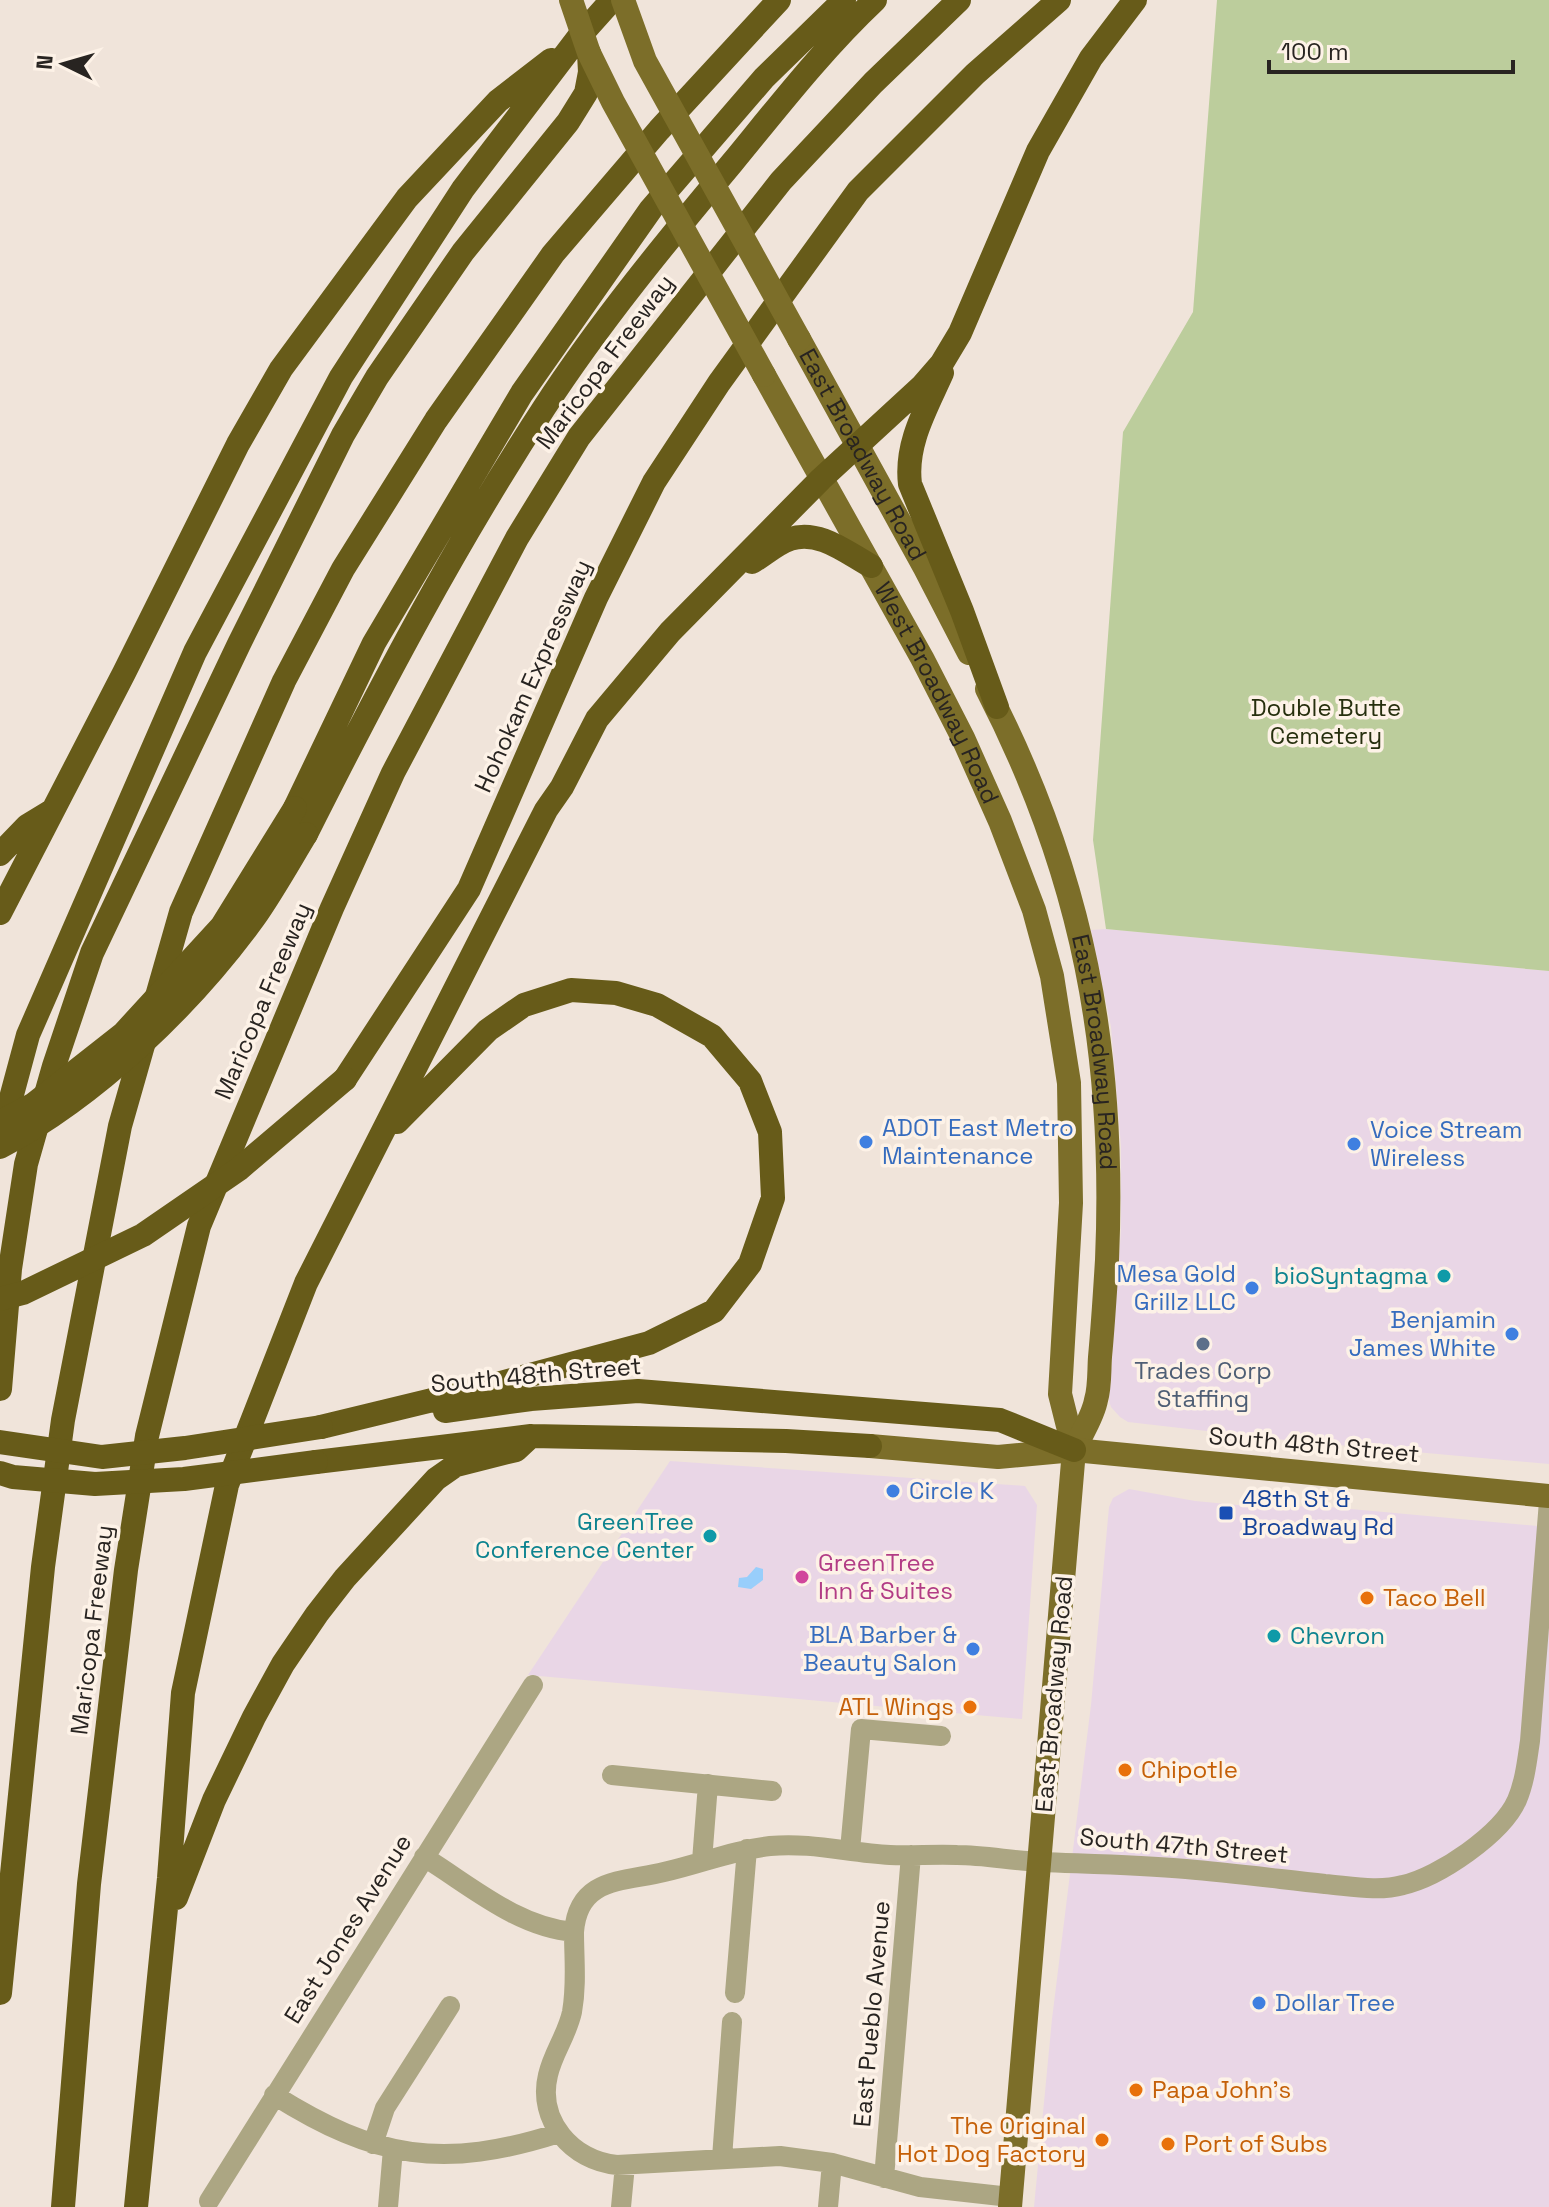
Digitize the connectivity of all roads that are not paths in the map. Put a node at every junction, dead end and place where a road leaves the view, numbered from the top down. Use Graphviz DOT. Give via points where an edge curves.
graph roads {
  1 [pos="571,0"];
  2 [pos="612,0"];
  3 [pos="623,0"];
  4 [pos="779,0"];
  5 [pos="844,0"];
  6 [pos="875,0"];
  7 [pos="959,0"];
  8 [pos="1059,0"];
  9 [pos="1135,0"];
  10 [pos="584,46"];
  11 [pos="960,333"];
  12 [pos="857,445"];
  13 [pos="821,479"];
  14 [pos="871,566"];
  15 [pos="723,580"];
  16 [pos="997,707"];
  17 [pos="52,811"];
  18 [pos="0,854"];
  19 [pos="0,913"];
  20 [pos="0,1122"];
  21 [pos="0,1139"];
  22 [pos="378,1142"];
  23 [pos="0,1147"];
  24 [pos="0,1299"];
  25 [pos="0,1389"];
  26 [pos="321,1427"];
  27 [pos="531,1436"];
  28 [pos="0,1442"];
  29 [pos="870,1446"];
  30 [pos="1074,1450"];
  31 [pos="0,1473"];
  32 [pos="1549,1498"];
  33 [pos="533,1685"];
  34 [pos="941,1736"];
  35 [pos="612,1775"];
  36 [pos="708,1784"];
  37 [pos="772,1791"];
  38 [pos="747,1849"];
  39 [pos="850,1850"];
  40 [pos="911,1855"];
  41 [pos="424,1857"];
  42 [pos="702,1861"];
  43 [pos="1040,1862"];
  44 [pos="574,1932"];
  45 [pos="163,1935"];
  46 [pos="0,1993"];
  47 [pos="735,1993"];
  48 [pos="450,2006"];
  49 [pos="732,2022"];
  50 [pos="274,2095"];
  51 [pos="559,2133"];
  52 [pos="383,2146"];
  53 [pos="722,2158"];
  54 [pos="832,2163"];
  55 [pos="625,2165"];
  56 [pos="884,2178"];
  57 [pos="209,2201"];
  58 [pos="1010,2202"];
  59 [pos="63,2207"];
  60 [pos="136,2207"];
  61 [pos="388,2207"];
  62 [pos="621,2207"];
  63 [pos="828,2207"];
  1 -- 10 [label="main road, West Broadway Road, bridge"];
  2 -- 10 [label="highway"];
  3 -- 12 [label="main road, East Broadway Road, bridge" via="645,61"];
  4 -- 46 [label="highway" via="553,254 436,420 343,569 284,681 181,912 120,1126 63,1420"];
  5 -- 20 [label="highway, bridge" via="764,78 651,209 522,393 374,643 295,808 222,926 123,1034 34,1104"];
  6 -- 23 [label="highway, bridge" via="834,39 662,247 546,405 465,534 306,834 254,918 187,999 120,1061 61,1109"];
  7 -- 59 [label="highway, Maricopa Freeway" via="781,181 579,437 517,538 393,773 199,1226 147,1436 126,1570 89,1884"];
  8 -- 24 [label="highway, Hohokam Expressway, bridge" via="975,74 858,191 719,383 654,482 596,598 469,889 345,1079 239,1169 143,1235"];
  9 -- 11 [label="highway" via="1091,58 1038,151"];
  10 -- 13 [label="main road, West Broadway Road, bridge"];
  10 -- 17 [label="highway" via="498,101 407,198 281,369"];
  10 -- 21 [label="highway" via="463,189 341,377 195,652 28,1035"];
  10 -- 25 [label="highway" via="590,72 586,93 463,252 343,435 92,953 26,1164"];
  11 -- 12 [label="highway" via="922,386"];
  11 -- 16 [label="highway" via="907,464 915,502"];
  12 -- 13 [label="highway"];
  12 -- 16 [label="main road, East Broadway Road"];
  13 -- 14 [label="main road, West Broadway Road"];
  13 -- 15 [label="highway"];
  14 -- 15 [label="highway" via="824,539 807,536 789,539"];
  14 -- 30 [label="main road, West Broadway Road" via="963,738 1000,821 1052,976 1069,1083 1071,1203 1060,1394"];
  15 -- 22 [label="highway" via="670,632 597,719"];
  16 -- 30 [label="main road, East Broadway Road" via="1050,830 1069,893 1097,1021 1106,1098 1109,1205 1096,1401"];
  17 -- 18 [label="highway" via="27,826"];
  17 -- 19 [label="highway"];
  22 -- 26 [label="highway" via="488,1030 524,1005 571,990 616,993 657,1005 712,1036 750,1081 770,1132 773,1198 750,1264 714,1311 649,1343"];
  22 -- 45 [label="highway" via="306,1283 227,1485 183,1693"];
  26 -- 28 [label="highway, South 48th Street, bridge" via="102,1457"];
  26 -- 30 [label="highway, South 48th Street" via="531,1399 638,1391 1000,1420"];
  27 -- 29 [label="highway, South 48th Street"];
  27 -- 31 [label="highway, South 48th Street, bridge" via="184,1479 95,1484"];
  27 -- 45 [label="highway" via="516,1450 456,1465 436,1479 317,1614 283,1664 220,1786"];
  29 -- 30 [label="main road, South 48th Street" via="998,1457"];
  30 -- 32 [label="main road, South 48th Street"];
  30 -- 43 [label="main road, East Broadway Road"];
  32 -- 43 [label="street, South 47th Street" via="1526,1772 1507,1817 1466,1853 1424,1878 1380,1888 1189,1869"];
  33 -- 41 [label="street, East Jones Avenue"];
  34 -- 39 [label="street" via="861,1729"];
  35 -- 36 [label="street"];
  36 -- 37 [label="street"];
  36 -- 42 [label="street"];
  38 -- 39 [label="street, South 47th Street" via="798,1845"];
  38 -- 42 [label="street, South 47th Street"];
  38 -- 47 [label="street"];
  39 -- 40 [label="street, South 47th Street"];
  40 -- 43 [label="street, South 47th Street"];
  40 -- 56 [label="street, East Pueblo Avenue"];
  41 -- 44 [label="street" via="526,1921"];
  41 -- 50 [label="street, East Jones Avenue"];
  42 -- 44 [label="street, South 47th Street" via="604,1884 579,1909"];
  43 -- 58 [label="main road, East Broadway Road"];
  44 -- 51 [label="street" via="574,1999 546,2088"];
  45 -- 60 [label="highway"];
  48 -- 52 [label="street" via="385,2108"];
  49 -- 53 [label="street"];
  50 -- 52 [label="street" via="325,2126"];
  50 -- 57 [label="street, East Jones Avenue"];
  51 -- 52 [label="street" via="477,2153 436,2154"];
  51 -- 55 [label="street" via="593,2160"];
  52 -- 61 [label="street"];
  53 -- 54 [label="street" via="765,2155"];
  53 -- 55 [label="street"];
  54 -- 56 [label="street"];
  54 -- 63 [label="street"];
  55 -- 62 [label="street"];
  56 -- 58 [label="street"];
}
